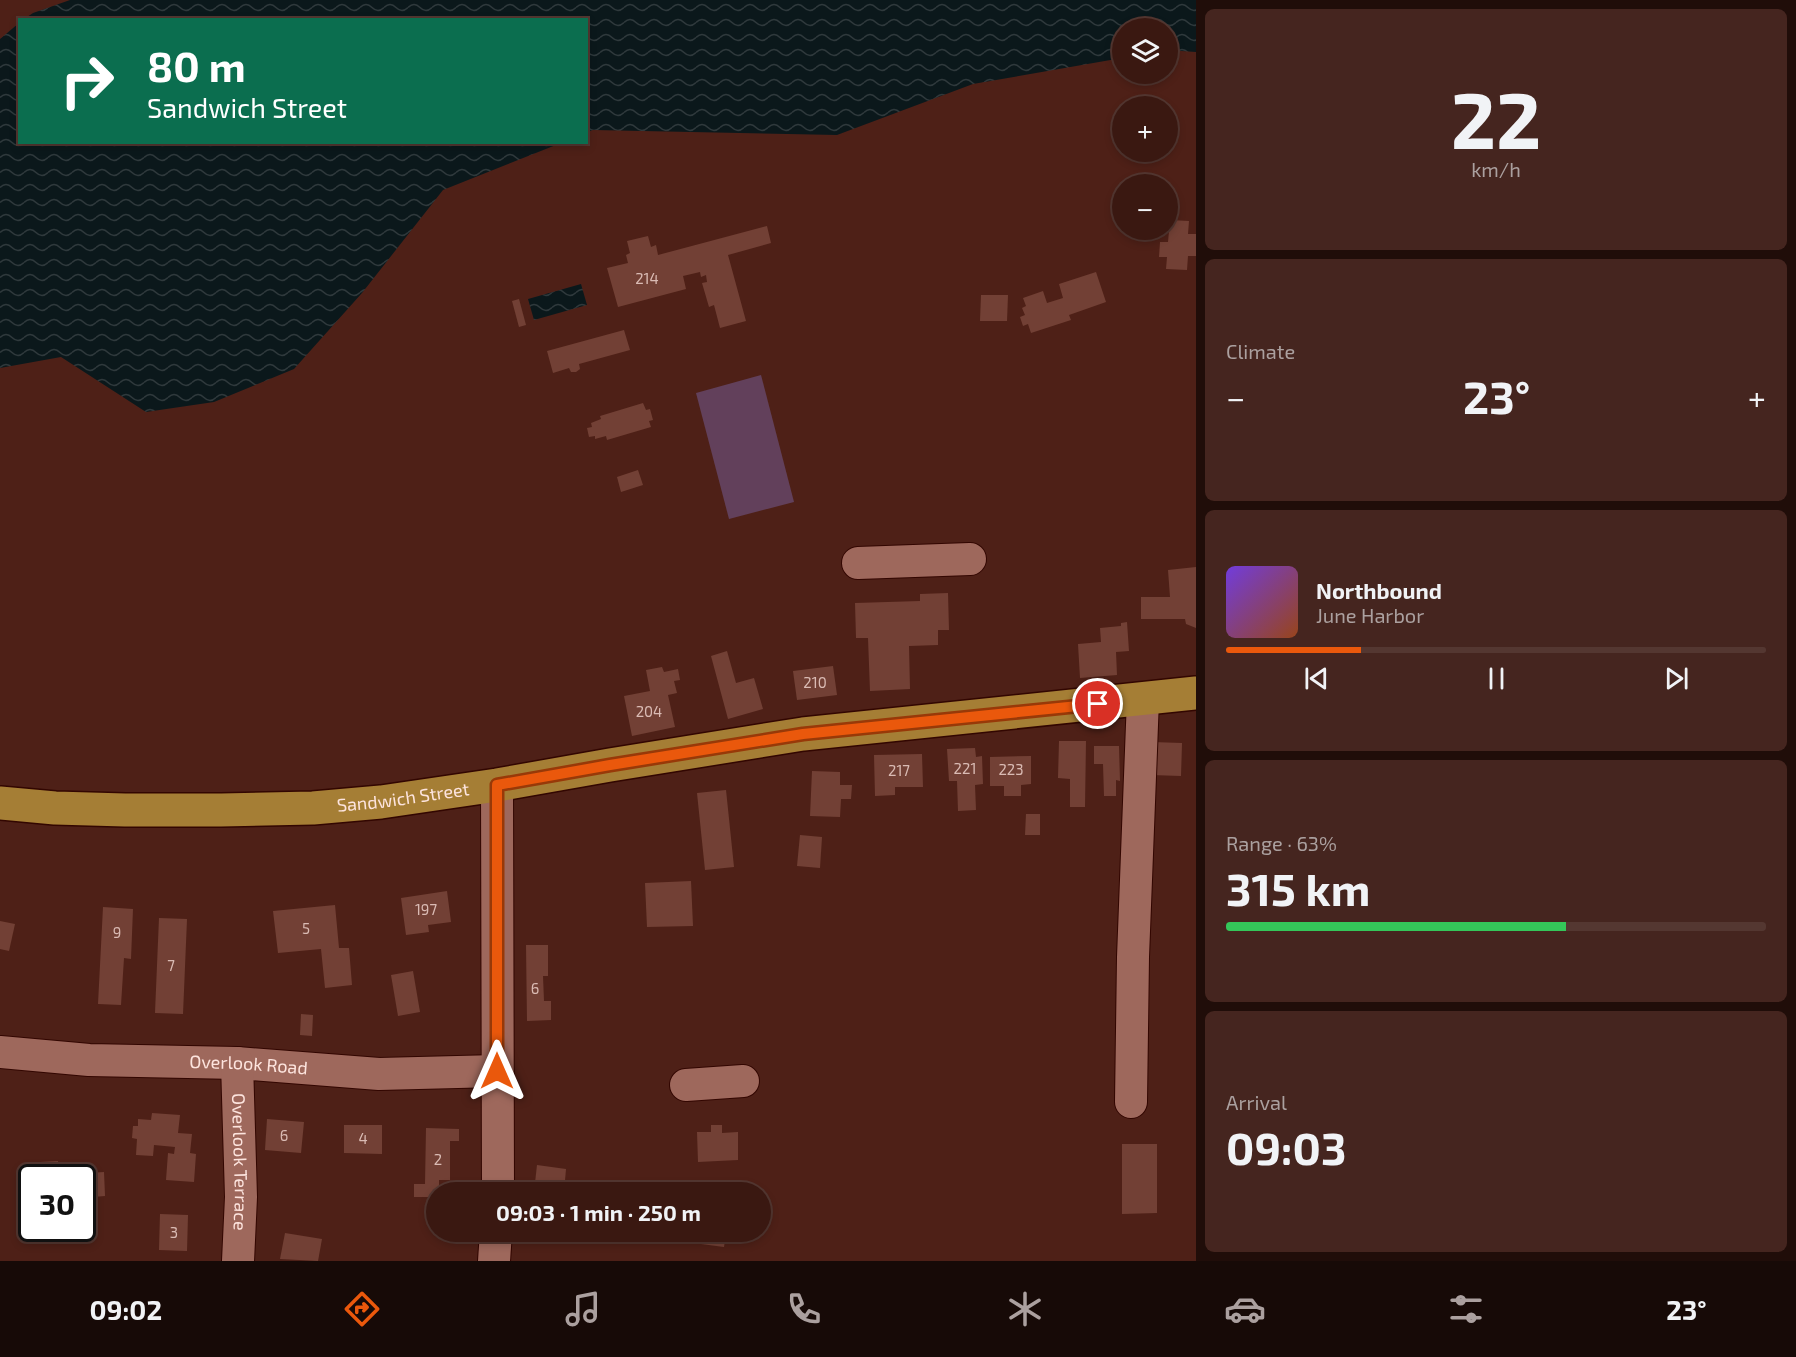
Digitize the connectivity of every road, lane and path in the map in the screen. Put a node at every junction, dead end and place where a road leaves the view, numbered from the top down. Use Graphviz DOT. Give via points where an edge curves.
graph roads {
  1 [pos="970,559"];
  2 [pos="858,563"];
  3 [pos="1196,693"];
  4 [pos="1143,699"];
  5 [pos="497,785"];
  6 [pos="0,803"];
  7 [pos="0,1052"];
  8 [pos="237,1063"];
  9 [pos="497,1071"];
  10 [pos="744,1081"];
  11 [pos="686,1085"];
  12 [pos="1131,1102"];
  13 [pos="498,1182"];
  14 [pos="495,1242"];
  15 [pos="238,1261"];
  16 [pos="494,1261"];
  1 -- 2 [label="street"];
  3 -- 4 [label="main road, Sandwich Street"];
  4 -- 5 [label="main road, Sandwich Street" via="803,734"];
  4 -- 12 [label="street"];
  5 -- 6 [label="main road, Sandwich Street" via="313,808 125,810"];
  5 -- 9 [label="street"];
  7 -- 8 [label="street, Overlook Road" via="89,1060"];
  8 -- 9 [label="street, Overlook Road" via="379,1074"];
  8 -- 15 [label="street, Overlook Terrace" via="242,1197"];
  9 -- 13 [label="street"];
  10 -- 11 [label="street"];
  14 -- 16 [label="street"];
}
